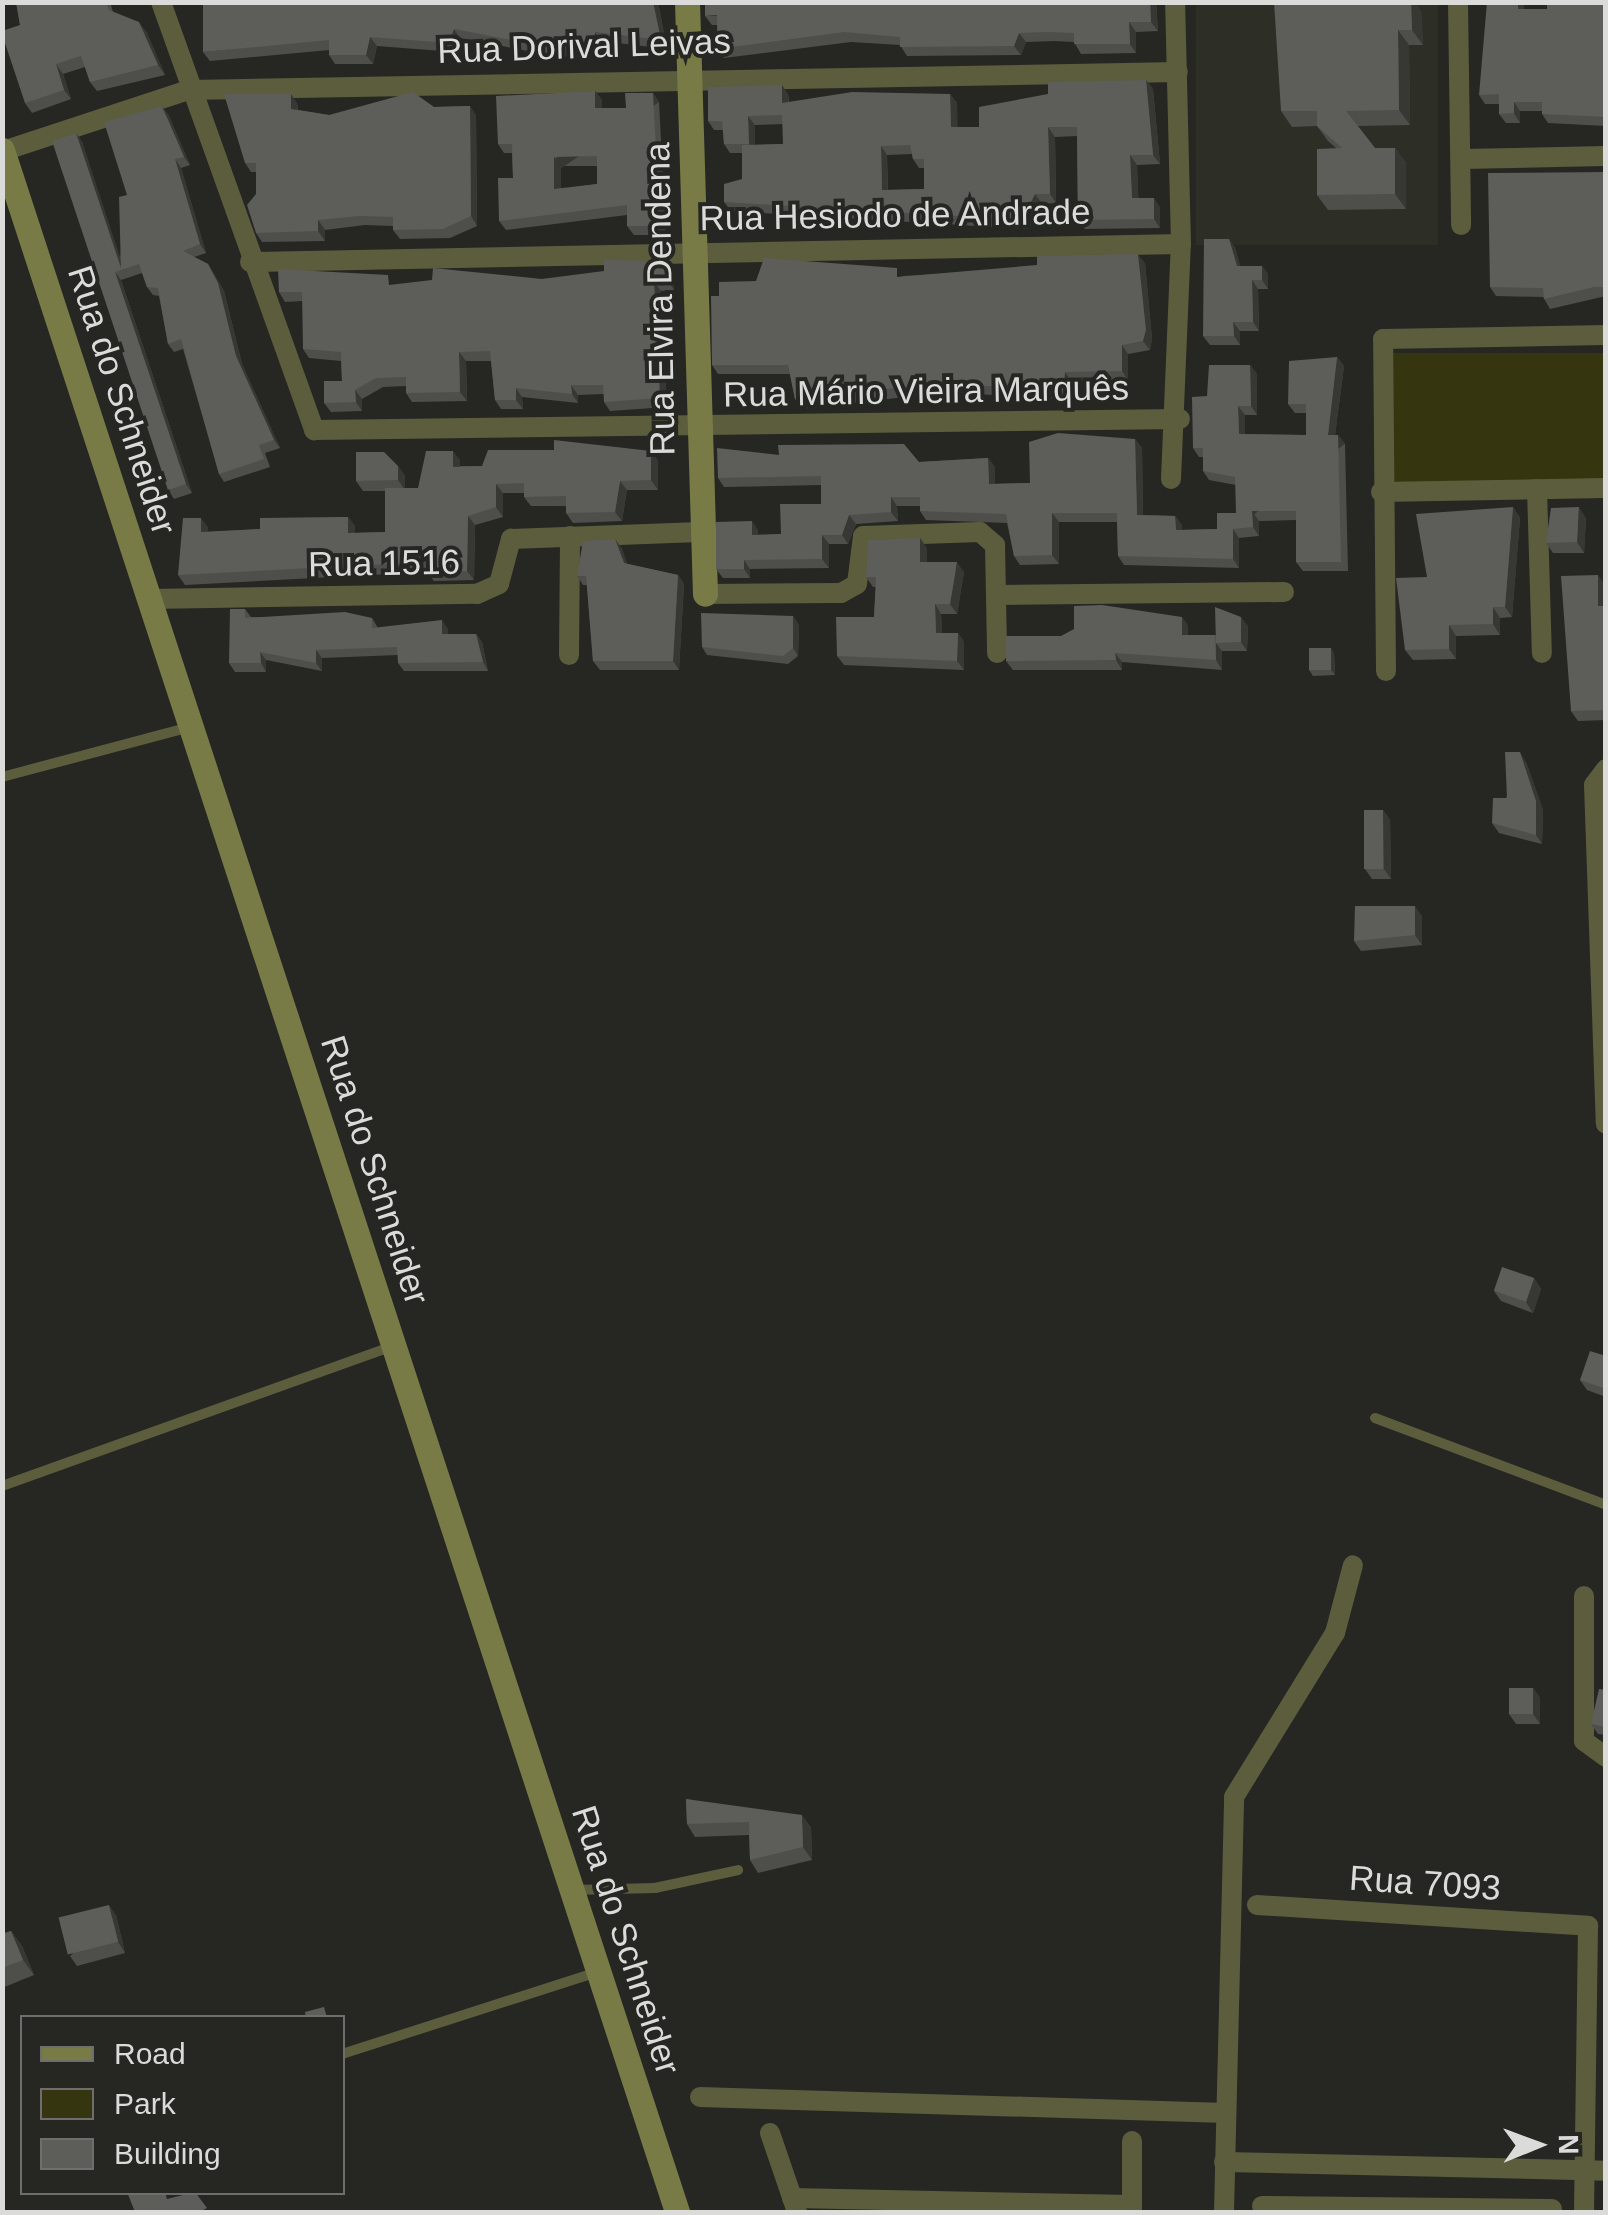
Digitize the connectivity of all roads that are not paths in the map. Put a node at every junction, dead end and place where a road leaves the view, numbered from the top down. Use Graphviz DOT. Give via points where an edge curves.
graph roads {
  1 [pos="162,2"];
  2 [pos="688,2"];
  3 [pos="1175,2"];
  4 [pos="1458,2"];
  5 [pos="1178,72"];
  6 [pos="689,75"];
  7 [pos="188,90"];
  8 [pos="3,151"];
  9 [pos="1606,156"];
  10 [pos="1462,158"];
  11 [pos="1461,225"];
  12 [pos="1182,244"];
  13 [pos="695,250"];
  14 [pos="250,262"];
  15 [pos="1606,335"];
  16 [pos="1180,419"];
  17 [pos="698,428"];
  18 [pos="1171,479"];
  19 [pos="1606,488"];
  20 [pos="1537,489"];
  21 [pos="1381,492"];
  22 [pos="700,532"];
  23 [pos="570,536"];
  24 [pos="1284,592"];
  25 [pos="706,594"];
  26 [pos="996,595"];
  27 [pos="150,598"];
  28 [pos="997,653"];
  29 [pos="1542,653"];
  30 [pos="569,655"];
  31 [pos="1386,671"];
  32 [pos="192,727"];
  33 [pos="1601,771"];
  34 [pos="2,778"];
  35 [pos="1602,948"];
  36 [pos="1605,1124"];
  37 [pos="396,1345"];
  38 [pos="1375,1418"];
  39 [pos="2,1486"];
  40 [pos="1606,1504"];
  41 [pos="1353,1565"];
  42 [pos="1584,1596"];
  43 [pos="1606,1757"];
  44 [pos="738,1870"];
  45 [pos="572,1890"];
  46 [pos="1257,1905"];
  47 [pos="599,1972"];
  48 [pos="345,2053"];
  49 [pos="700,2098"];
  50 [pos="1226,2112"];
  51 [pos="770,2133"];
  52 [pos="1132,2141"];
  53 [pos="1224,2162"];
  54 [pos="1595,2169"];
  55 [pos="794,2205"];
  56 [pos="1262,2206"];
  57 [pos="955,2207"];
  58 [pos="1105,2208"];
  59 [pos="1132,2209"];
  60 [pos="1552,2209"];
  61 [pos="1336,2210"];
  62 [pos="1440,2210"];
  63 [pos="677,2212"];
  64 [pos="1224,2212"];
  65 [pos="1584,2212"];
  1 -- 7 [label="street"];
  2 -- 6 [label="street, Rua Elvira Dendena"];
  3 -- 5 [label="street"];
  4 -- 10 [label="street"];
  5 -- 6 [label="street, Rua Dorival Leivas"];
  5 -- 12 [label="street"];
  6 -- 7 [label="street, Rua Dorival Leivas"];
  6 -- 13 [label="street, Rua Elvira Dendena"];
  7 -- 8 [label="street, Rua Dorival Leivas"];
  7 -- 14 [label="street"];
  8 -- 27 [label="street, Rua do Schneider"];
  9 -- 10 [label="street"];
  10 -- 11 [label="street"];
  12 -- 13 [label="street, Rua Hesiodo de Andrade"];
  12 -- 16 [label="street"];
  13 -- 14 [label="street, Rua Hesiodo de Andrade"];
  13 -- 17 [label="street, Rua Elvira Dendena"];
  14 -- 17 [label="street, Rua Mário Vieira Marquês" via="314,430"];
  15 -- 21 [label="street" via="1383,340"];
  16 -- 17 [label="street, Rua Mário Vieira Marquês"];
  16 -- 18 [label="street"];
  17 -- 22 [label="street, Rua Elvira Dendena"];
  19 -- 20 [label="street"];
  20 -- 21 [label="street"];
  20 -- 29 [label="street"];
  21 -- 31 [label="street"];
  22 -- 23 [label="street, Rua 1516"];
  22 -- 25 [label="street, Rua Elvira Dendena"];
  23 -- 27 [label="street, Rua 1516" via="511,539 499,584 477,594"];
  23 -- 30 [label="street"];
  24 -- 26 [label="street"];
  25 -- 26 [label="street" via="851,591 863,536 980,532 995,545"];
  26 -- 28 [label="street"];
  27 -- 32 [label="street, Rua do Schneider"];
  32 -- 34 [label="lane"];
  32 -- 37 [label="street, Rua do Schneider"];
  33 -- 35 [label="street"];
  35 -- 36 [label="street"];
  37 -- 39 [label="lane"];
  37 -- 45 [label="street, Rua do Schneider"];
  38 -- 40 [label="lane"];
  41 -- 50 [label="street" via="1335,1633 1234,1797"];
  42 -- 43 [label="street" via="1584,1741"];
  44 -- 45 [label="lane" via="655,1888"];
  45 -- 47 [label="street, Rua do Schneider"];
  46 -- 54 [label="street, Rua 7093" via="1588,1926"];
  47 -- 48 [label="lane"];
  47 -- 63 [label="street, Rua do Schneider"];
  49 -- 50 [label="street"];
  50 -- 53 [label="street"];
  51 -- 55 [label="street"];
  52 -- 59 [label="street"];
  53 -- 54 [label="street"];
  53 -- 64 [label="street"];
  54 -- 65 [label="street"];
  55 -- 57 [label="street"];
  56 -- 61 [label="street"];
  57 -- 58 [label="street"];
  58 -- 59 [label="street"];
  60 -- 62 [label="street"];
  61 -- 62 [label="street"];
}
